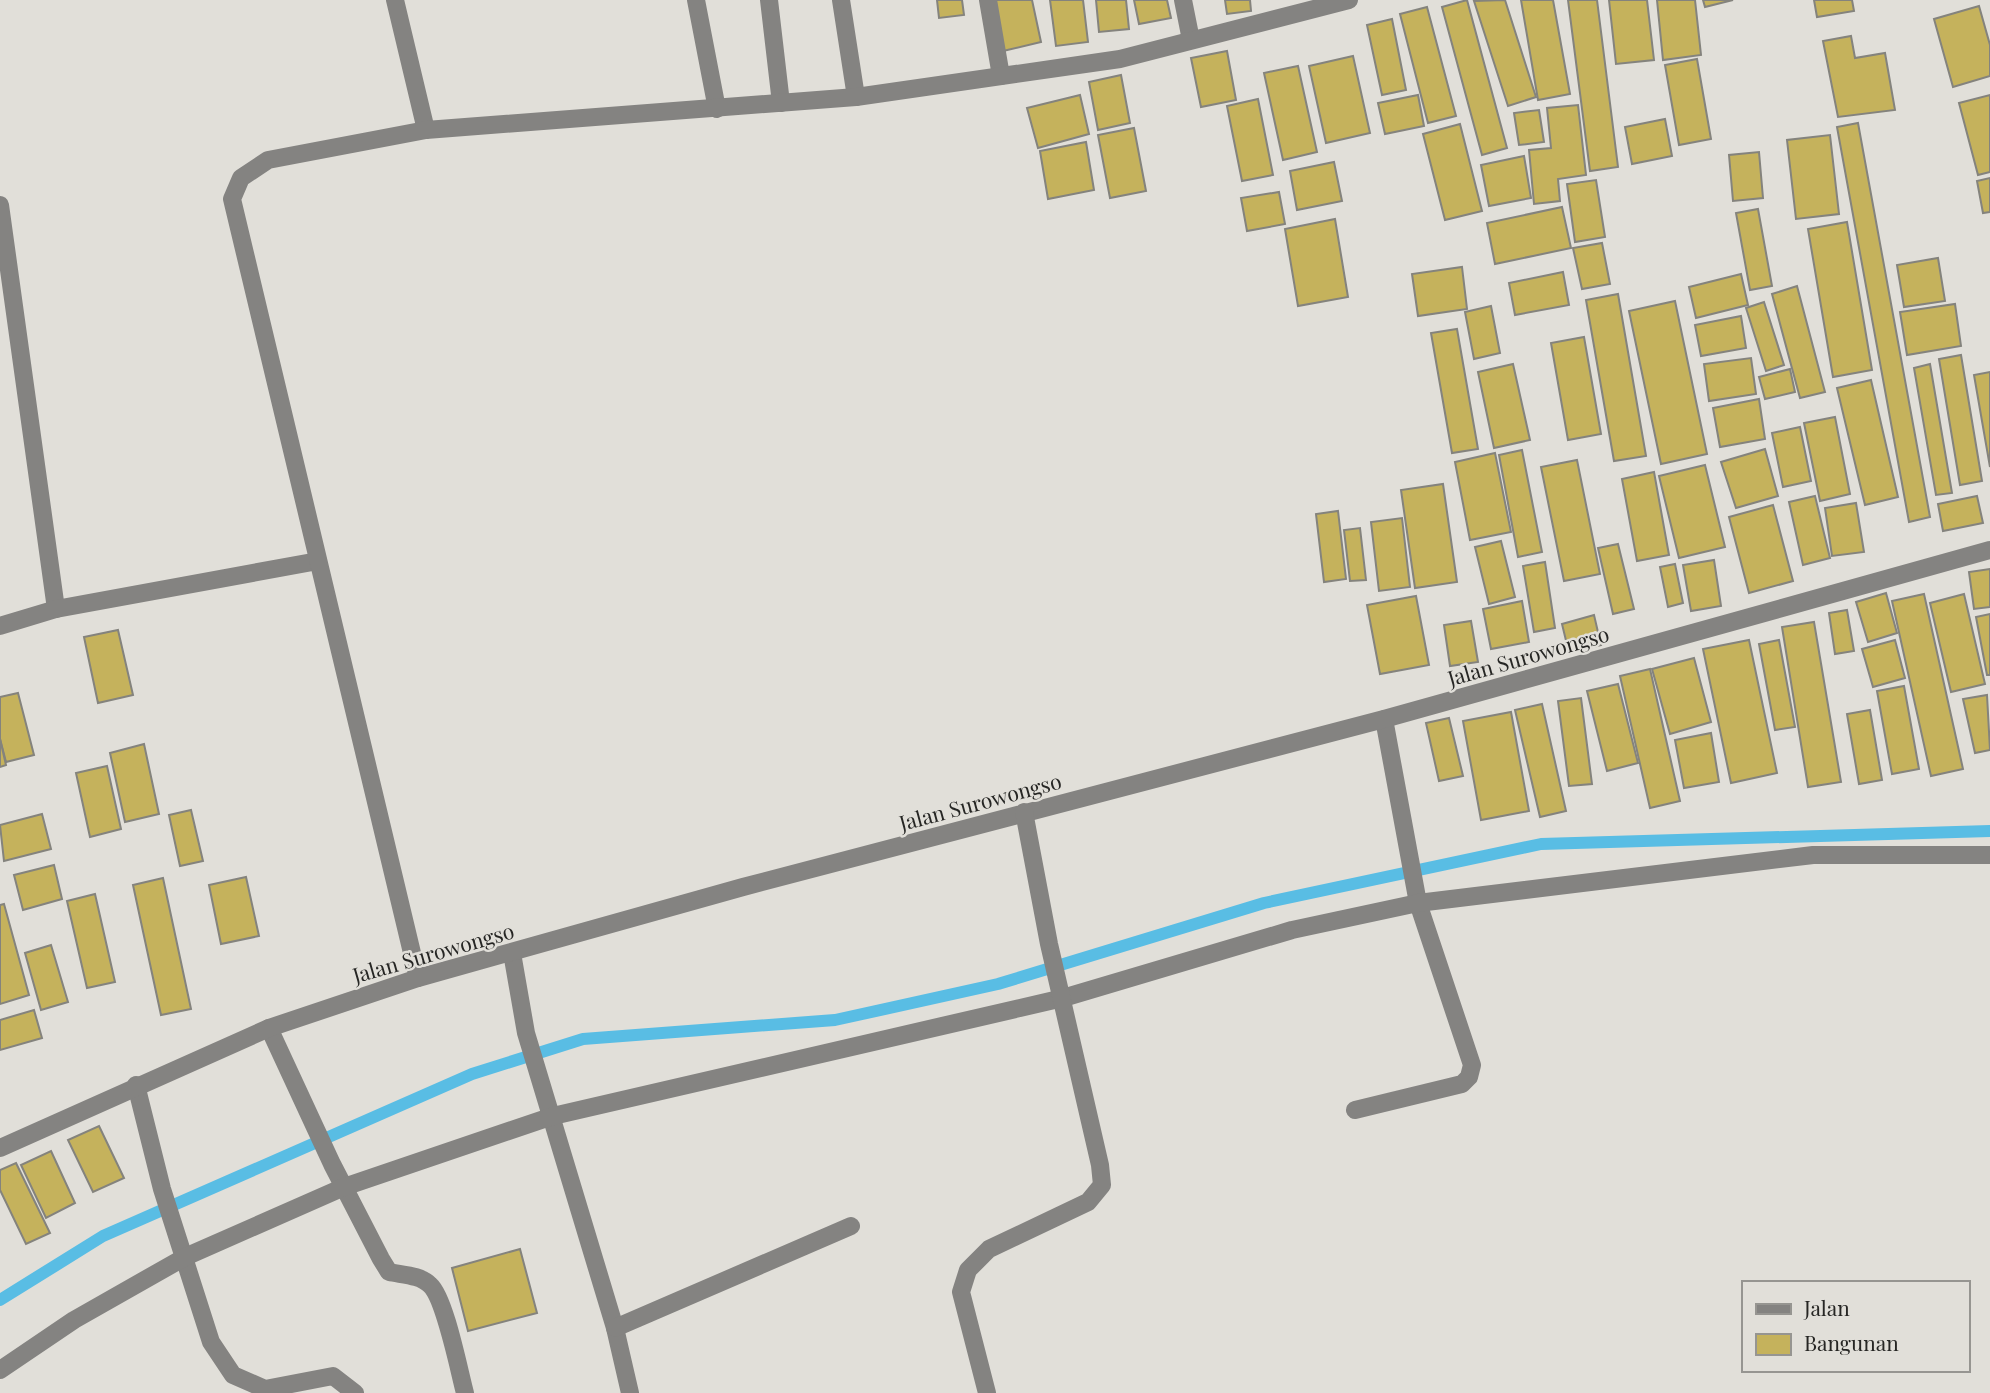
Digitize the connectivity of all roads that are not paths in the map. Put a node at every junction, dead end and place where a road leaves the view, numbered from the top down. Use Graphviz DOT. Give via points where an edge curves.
graph roads {
  1 [pos="395,0"];
  2 [pos="696,0"];
  3 [pos="769,0"];
  4 [pos="841,0"];
  5 [pos="988,0"];
  6 [pos="1183,0"];
  7 [pos="1349,0"];
  8 [pos="1191,40"];
  9 [pos="1001,76"];
  10 [pos="856,97"];
  11 [pos="781,103"];
  12 [pos="717,109"];
  13 [pos="426,130"];
  14 [pos="0,205"];
  15 [pos="1990,550"];
  16 [pos="318,561"];
  17 [pos="56,608"];
  18 [pos="0,626"];
  19 [pos="1384,719"];
  20 [pos="1024,812"];
  21 [pos="1990,855"];
  22 [pos="1418,903"];
  23 [pos="512,953"];
  24 [pos="418,978"];
  25 [pos="1063,998"];
  26 [pos="269,1028"];
  27 [pos="136,1085"];
  28 [pos="1355,1110"];
  29 [pos="553,1116"];
  30 [pos="0,1148"];
  31 [pos="344,1187"];
  32 [pos="851,1226"];
  33 [pos="185,1257"];
  34 [pos="615,1328"];
  35 [pos="0,1370"];
  36 [pos="355,1393"];
  37 [pos="465,1393"];
  38 [pos="630,1393"];
  39 [pos="987,1393"];
  1 -- 13 [label="street"];
  2 -- 12 [label="street"];
  3 -- 11 [label="street"];
  4 -- 10 [label="street"];
  5 -- 9 [label="street"];
  6 -- 8 [label="street"];
  7 -- 8 [label="street"];
  8 -- 9 [label="street" via="1120,59"];
  9 -- 10 [label="street"];
  10 -- 11 [label="street"];
  11 -- 12 [label="street"];
  12 -- 13 [label="street"];
  13 -- 16 [label="street" via="268,160 241,178 232,199"];
  14 -- 17 [label="street"];
  15 -- 19 [label="street, Jalan Surowongso"];
  16 -- 17 [label="street"];
  16 -- 24 [label="street"];
  17 -- 18 [label="street"];
  19 -- 20 [label="street, Jalan Surowongso"];
  19 -- 22 [label="street"];
  20 -- 23 [label="street, Jalan Surowongso"];
  20 -- 25 [label="street"];
  21 -- 22 [label="street" via="1813,855"];
  22 -- 25 [label="street" via="1292,930"];
  22 -- 28 [label="street" via="1472,1065 1469,1077 1462,1084"];
  23 -- 24 [label="street, Jalan Surowongso"];
  23 -- 29 [label="street" via="526,1033"];
  24 -- 26 [label="street, Jalan Surowongso"];
  25 -- 29 [label="street"];
  25 -- 39 [label="street" via="1102,1185 1087,1202 989,1249 968,1270 961,1292"];
  26 -- 27 [label="street, Jalan Surowongso"];
  26 -- 31 [label="street"];
  27 -- 30 [label="street, Jalan Surowongso"];
  27 -- 33 [label="street"];
  29 -- 31 [label="street"];
  29 -- 34 [label="street"];
  31 -- 33 [label="street"];
  31 -- 37 [label="street" via="389,1272 418,1277 431,1286 440,1301"];
  32 -- 34 [label="street"];
  33 -- 35 [label="street" via="74,1320"];
  33 -- 36 [label="street" via="211,1342 233,1375 265,1389 333,1376"];
  34 -- 38 [label="street"];
}
